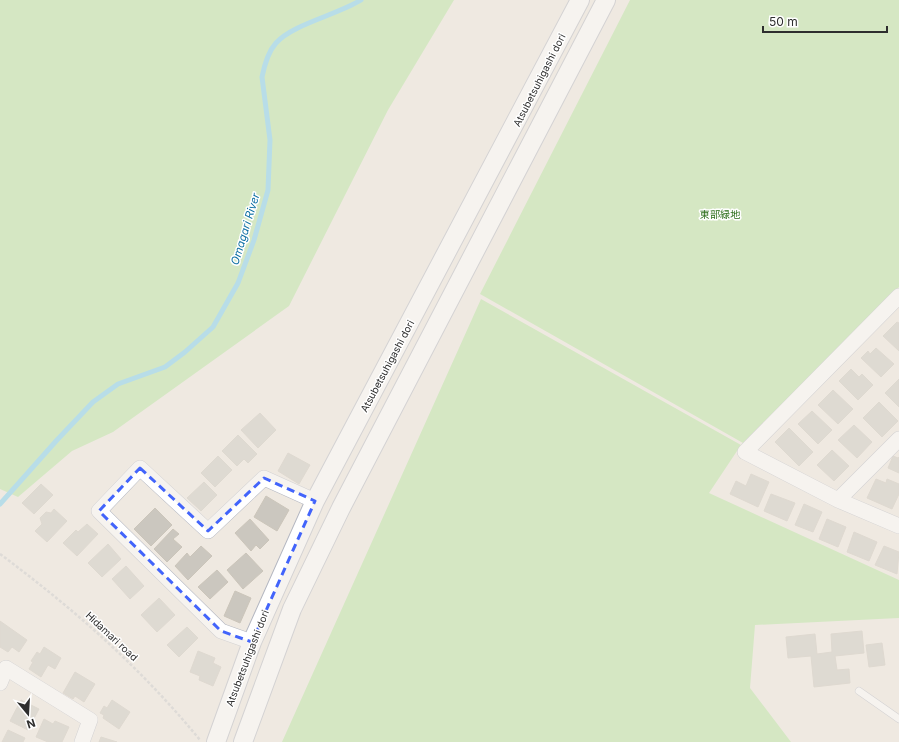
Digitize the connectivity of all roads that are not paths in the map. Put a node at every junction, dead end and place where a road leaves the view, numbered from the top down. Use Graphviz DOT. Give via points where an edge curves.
graph roads {
  1 [pos="580,0"];
  2 [pos="606,0"];
  3 [pos="899,296"];
  4 [pos="899,439"];
  5 [pos="838,500"];
  6 [pos="315,501"];
  7 [pos="899,526"];
  8 [pos="252,642"];
  9 [pos="0,683"];
  10 [pos="859,691"];
  11 [pos="899,719"];
  12 [pos="82,742"];
  13 [pos="216,742"];
  14 [pos="244,742"];
  1 -- 6 [label="street, Atsubetsuhigashi dori"];
  2 -- 14 [label="street" via="345,501 292,609"];
  3 -- 5 [label="street" via="745,452"];
  4 -- 5 [label="street"];
  5 -- 7 [label="street"];
  6 -- 8 [label="street, Atsubetsuhigashi dori"];
  6 -- 8 [label="street" via="264,478 208,531 140,468 99,511 221,631"];
  8 -- 13 [label="street, Atsubetsuhigashi dori"];
  9 -- 12 [label="street" via="6,668 90,720"];
  10 -- 11 [label="lane"];
}
